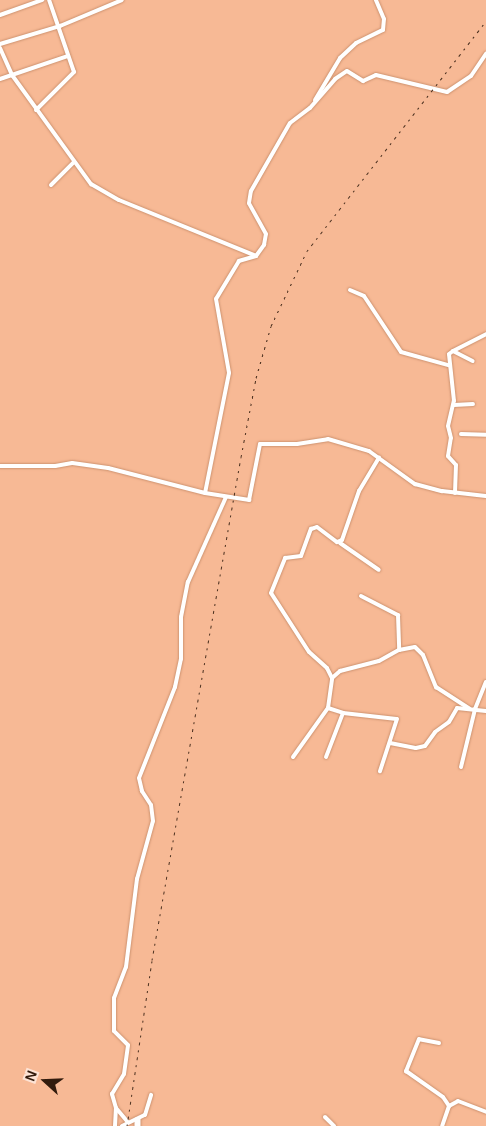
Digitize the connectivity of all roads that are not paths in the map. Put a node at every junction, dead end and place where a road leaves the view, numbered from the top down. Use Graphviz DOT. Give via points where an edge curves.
graph roads {
  1 [pos="42,0"];
  2 [pos="49,0"];
  3 [pos="122,0"];
  4 [pos="376,0"];
  5 [pos="0,15"];
  6 [pos="59,26"];
  7 [pos="0,46"];
  8 [pos="486,54"];
  9 [pos="68,56"];
  10 [pos="12,75"];
  11 [pos="0,79"];
  12 [pos="316,98"];
  13 [pos="314,104"];
  14 [pos="310,108"];
  15 [pos="36,110"];
  16 [pos="74,162"];
  17 [pos="51,185"];
  18 [pos="256,256"];
  19 [pos="350,290"];
  20 [pos="486,334"];
  21 [pos="453,351"];
  22 [pos="473,361"];
  23 [pos="448,365"];
  24 [pos="473,404"];
  25 [pos="454,405"];
  26 [pos="461,434"];
  27 [pos="486,435"];
  28 [pos="379,458"];
  29 [pos="0,466"];
  30 [pos="205,493"];
  31 [pos="455,493"];
  32 [pos="486,496"];
  33 [pos="226,497"];
  34 [pos="340,543"];
  35 [pos="379,570"];
  36 [pos="361,596"];
  37 [pos="399,650"];
  38 [pos="332,678"];
  39 [pos="486,682"];
  40 [pos="328,708"];
  41 [pos="472,709"];
  42 [pos="486,711"];
  43 [pos="343,713"];
  44 [pos="390,743"];
  45 [pos="326,756"];
  46 [pos="293,757"];
  47 [pos="461,767"];
  48 [pos="380,771"];
  49 [pos="439,1043"];
  50 [pos="151,1095"];
  51 [pos="449,1106"];
  52 [pos="116,1108"];
  53 [pos="486,1112"];
  54 [pos="325,1117"];
  55 [pos="127,1121"];
  56 [pos="138,1123"];
  57 [pos="115,1126"];
  58 [pos="122,1126"];
  59 [pos="333,1126"];
  60 [pos="442,1126"];
  1 -- 5 [label="street"];
  2 -- 6 [label="street"];
  3 -- 6 [label="street"];
  4 -- 12 [label="street" via="384,19 383,30 356,43 340,58"];
  6 -- 7 [label="street"];
  6 -- 9 [label="street"];
  7 -- 10 [label="street"];
  8 -- 13 [label="street" via="471,76 447,92 376,75 363,81 345,71"];
  9 -- 10 [label="street"];
  9 -- 15 [label="street" via="74,72"];
  10 -- 11 [label="street"];
  10 -- 15 [label="street"];
  12 -- 13 [label="street"];
  12 -- 14 [label="street"];
  13 -- 14 [label="street"];
  14 -- 18 [label="street" via="286,129 248,198 266,234 264,245"];
  15 -- 16 [label="street"];
  16 -- 17 [label="street"];
  16 -- 18 [label="street" via="91,184 104,192"];
  18 -- 30 [label="street" via="240,262 216,299 225,336 228,382"];
  19 -- 23 [label="street" via="364,296 401,352"];
  20 -- 21 [label="street"];
  21 -- 22 [label="street"];
  21 -- 23 [label="street" via="449,354"];
  23 -- 25 [label="street"];
  24 -- 25 [label="street"];
  25 -- 31 [label="street" via="448,426 451,438 448,456 456,465"];
  26 -- 27 [label="street"];
  28 -- 31 [label="street" via="416,484"];
  28 -- 33 [label="street" via="328,438 297,444 260,444 251,498 242,501"];
  28 -- 34 [label="street" via="359,490"];
  29 -- 30 [label="street" via="72,463 108,468"];
  30 -- 33 [label="street"];
  31 -- 32 [label="street"];
  33 -- 52 [label="street" via="188,582 181,617 180,659 175,687 139,778 142,792 151,805 153,821 137,879 126,967 114,998 114,1031 128,1045 124,1074 112,1094"];
  34 -- 35 [label="street"];
  34 -- 38 [label="street" via="317,527 311,529 300,556 285,558 271,593 309,652 327,668"];
  36 -- 37 [label="street" via="398,615"];
  37 -- 38 [label="street" via="379,661 340,671"];
  37 -- 41 [label="street" via="419,649 436,687"];
  38 -- 40 [label="street"];
  39 -- 41 [label="street"];
  40 -- 43 [label="street"];
  40 -- 46 [label="street"];
  41 -- 42 [label="street"];
  41 -- 44 [label="street" via="457,708 449,722 424,746 416,748"];
  41 -- 47 [label="street"];
  43 -- 44 [label="street" via="396,719"];
  43 -- 45 [label="street"];
  44 -- 48 [label="street"];
  49 -- 51 [label="street" via="418,1039 406,1071 443,1097"];
  50 -- 56 [label="street" via="148,1110"];
  51 -- 53 [label="street" via="458,1102"];
  51 -- 60 [label="street"];
  52 -- 55 [label="street"];
  52 -- 57 [label="street"];
  54 -- 59 [label="street"];
  55 -- 56 [label="street"];
  55 -- 58 [label="street"];
}
